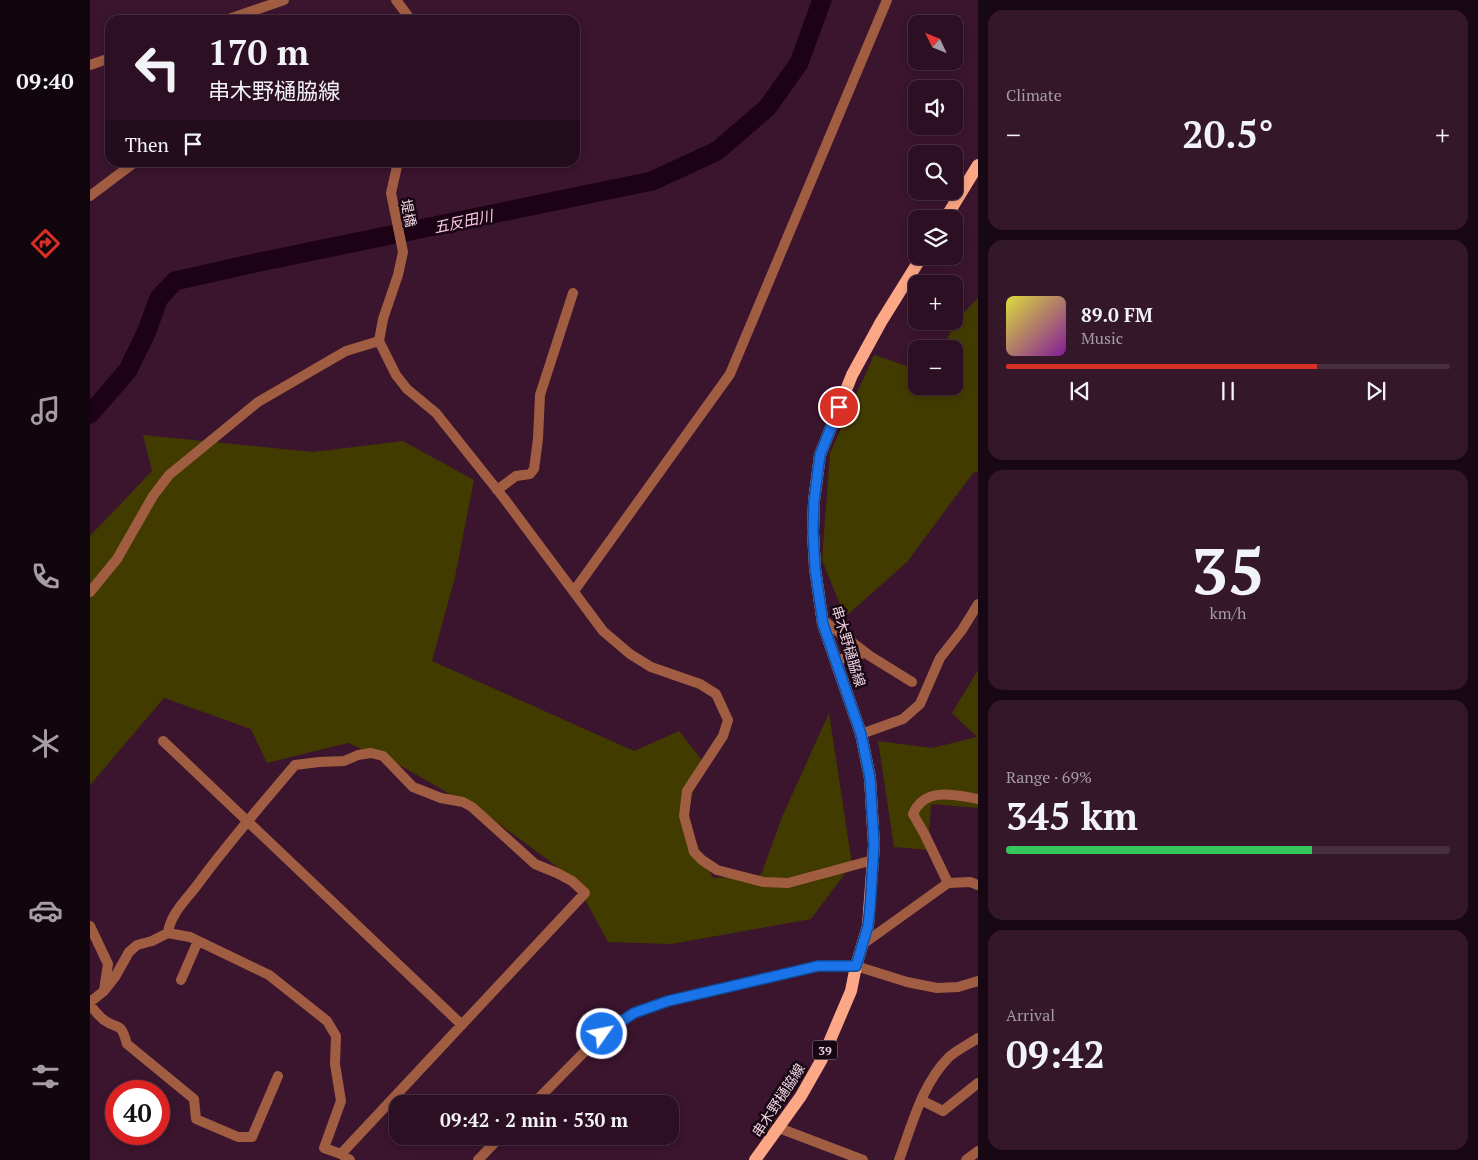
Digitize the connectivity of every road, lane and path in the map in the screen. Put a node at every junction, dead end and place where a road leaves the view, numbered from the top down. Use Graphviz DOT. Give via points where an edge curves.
graph roads {
  1 [pos="284,0"];
  2 [pos="396,0"];
  3 [pos="887,0"];
  4 [pos="240,15"];
  5 [pos="407,15"];
  6 [pos="105,60"];
  7 [pos="90,65"];
  8 [pos="978,165"];
  9 [pos="128,167"];
  10 [pos="397,167"];
  11 [pos="90,196"];
  12 [pos="950,210"];
  13 [pos="916,265"];
  14 [pos="573,293"];
  15 [pos="379,341"];
  16 [pos="497,490"];
  17 [pos="574,591"];
  18 [pos="90,592"];
  19 [pos="978,604"];
  20 [pos="823,620"];
  21 [pos="865,653"];
  22 [pos="837,661"];
  23 [pos="912,682"];
  24 [pos="861,734"];
  25 [pos="163,741"];
  26 [pos="978,799"];
  27 [pos="248,821"];
  28 [pos="873,860"];
  29 [pos="948,884"];
  30 [pos="978,885"];
  31 [pos="90,926"];
  32 [pos="168,933"];
  33 [pos="198,941"];
  34 [pos="863,944"];
  35 [pos="856,966"];
  36 [pos="181,980"];
  37 [pos="978,981"];
  38 [pos="104,991"];
  39 [pos="90,1003"];
  40 [pos="462,1025"];
  41 [pos="978,1038"];
  42 [pos="278,1076"];
  43 [pos="978,1083"];
  44 [pos="542,1095"];
  45 [pos="921,1100"];
  46 [pos="780,1128"];
  47 [pos="492,1145"];
  48 [pos="978,1151"];
  49 [pos="346,1157"];
  50 [pos="478,1160"];
  51 [pos="756,1160"];
  52 [pos="863,1160"];
  53 [pos="899,1160"];
  54 [pos="966,1160"];
  1 -- 4 [label="street"];
  2 -- 5 [label="street"];
  3 -- 17 [label="street" via="730,374"];
  6 -- 7 [label="street"];
  8 -- 12 [label="main road"];
  9 -- 11 [label="street"];
  10 -- 15 [label="street, 堤橋" via="391,193 403,252"];
  13 -- 20 [label="main road, 串木野樋脇線 / 39" via="852,375 820,455 813,532"];
  14 -- 16 [label="street" via="540,395 534,469 530,474 516,476"];
  15 -- 16 [label="street" via="396,376 436,413"];
  15 -- 18 [label="street" via="346,351 258,402 169,475 117,558"];
  16 -- 17 [label="street"];
  17 -- 28 [label="street" via="603,631 630,654 651,667 700,684 716,694 723,707 728,720 723,736 687,791 684,816 694,852 702,860 717,870 754,880 788,883"];
  19 -- 24 [label="street" via="940,658 920,704 903,719"];
  20 -- 21 [label="street"];
  20 -- 22 [label="main road, 串木野樋脇線 / 39"];
  21 -- 22 [label="street"];
  21 -- 23 [label="street"];
  22 -- 24 [label="main road, 串木野樋脇線 / 39"];
  24 -- 28 [label="main road, 串木野樋脇線 / 39" via="870,778"];
  25 -- 27 [label="street"];
  26 -- 29 [label="street" via="943,793 926,798 912,814"];
  27 -- 32 [label="street" via="180,907"];
  27 -- 40 [label="street"];
  27 -- 40 [label="street" via="295,766 344,761 371,753 382,756 413,787 472,807 535,864 572,881 585,894"];
  28 -- 34 [label="main road, 串木野樋脇線 / 39" via="868,926"];
  29 -- 30 [label="street" via="970,882"];
  29 -- 34 [label="street"];
  31 -- 38 [label="street" via="108,964"];
  32 -- 33 [label="street"];
  32 -- 38 [label="street" via="137,945 129,952 116,978"];
  33 -- 36 [label="street"];
  33 -- 49 [label="street" via="269,976 327,1021 336,1036 335,1064 341,1101 324,1148"];
  34 -- 35 [label="main road, 串木野樋脇線 / 39"];
  35 -- 37 [label="street" via="936,988"];
  35 -- 44 [label="street" via="818,966 668,1001 634,1013 602,1034"];
  35 -- 46 [label="main road, 串木野樋脇線 / 39" via="851,991 822,1059"];
  38 -- 39 [label="street"];
  39 -- 42 [label="street" via="104,1020 124,1032 127,1044 194,1099 196,1119 238,1137 252,1137"];
  40 -- 49 [label="street"];
  41 -- 45 [label="street" via="950,1056 932,1078"];
  43 -- 45 [label="street" via="943,1111"];
  45 -- 53 [label="street"];
  46 -- 51 [label="main road, 串木野樋脇線 / 39"];
  46 -- 52 [label="street"];
  47 -- 50 [label="street"];
  48 -- 54 [label="street"];
}
